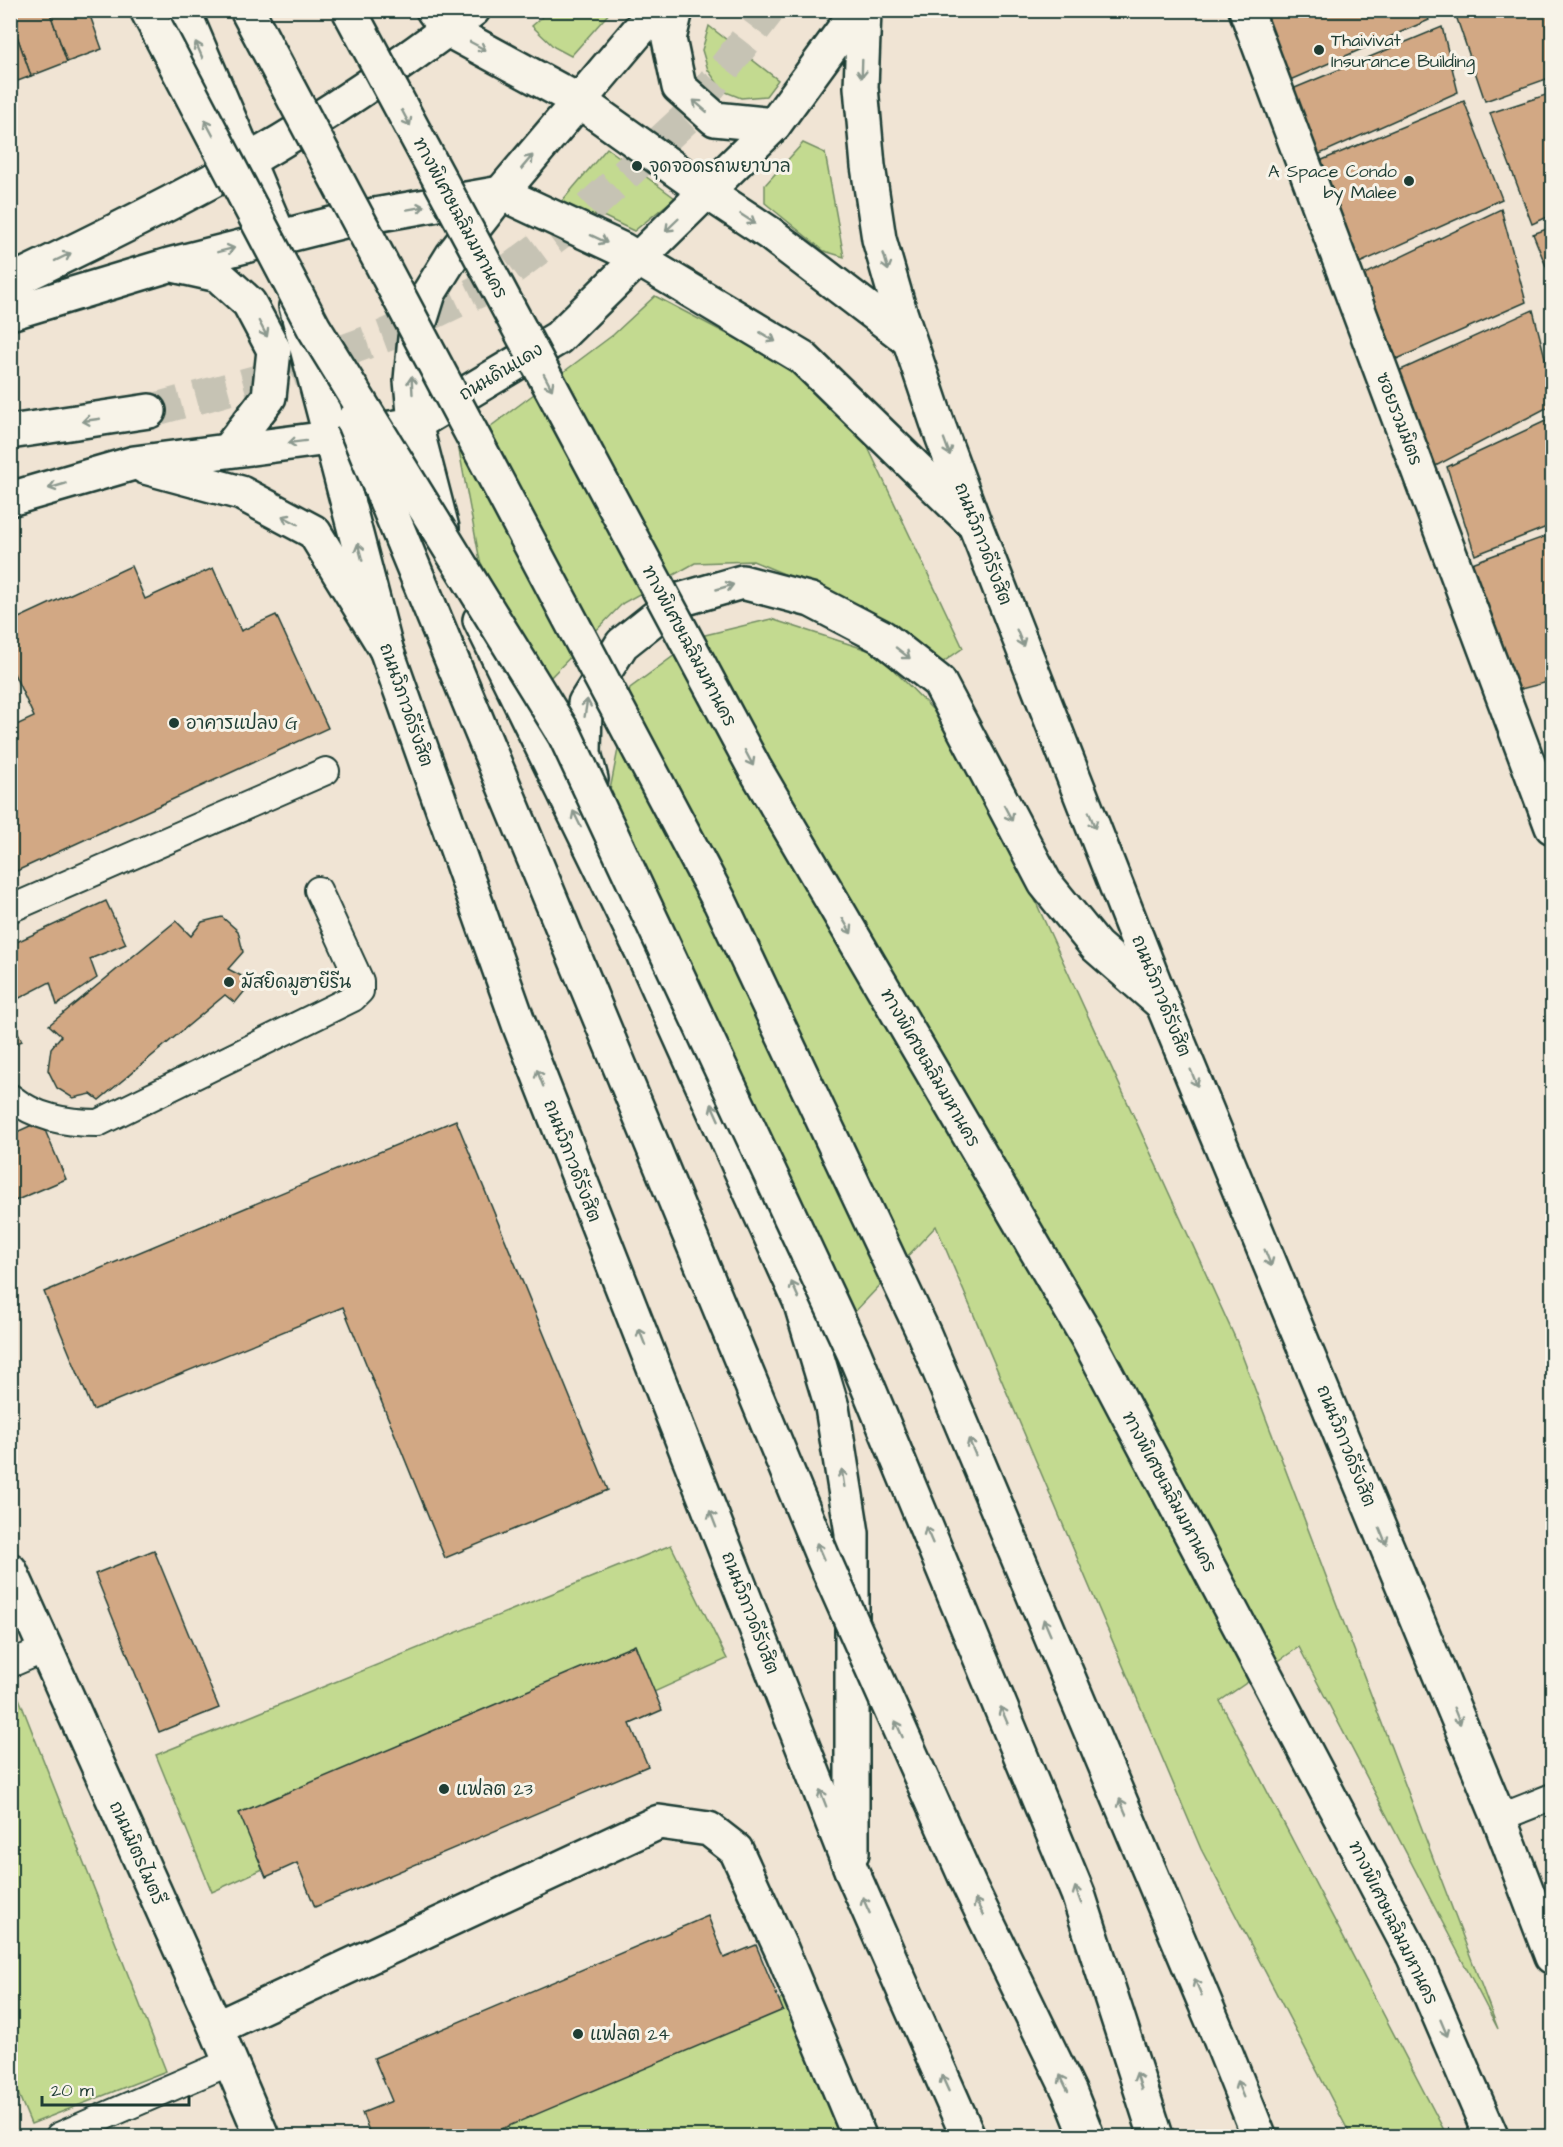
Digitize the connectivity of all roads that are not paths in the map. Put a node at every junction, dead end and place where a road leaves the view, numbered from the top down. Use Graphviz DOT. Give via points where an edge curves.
graph roads {
  1 [pos="147,10"];
  2 [pos="183,10"];
  3 [pos="247,10"];
  4 [pos="349,10"];
  5 [pos="656,10"];
  6 [pos="676,10"];
  7 [pos="858,10"];
  8 [pos="864,10"];
  9 [pos="1246,10"];
  10 [pos="451,17"];
  11 [pos="579,101"];
  12 [pos="774,125"];
  13 [pos="247,161"];
  14 [pos="706,192"];
  15 [pos="501,193"];
  16 [pos="279,237"];
  17 [pos="638,259"];
  18 [pos="169,265"];
  19 [pos="10,282"];
  20 [pos="10,313"];
  21 [pos="314,328"];
  22 [pos="909,340"];
  23 [pos="149,411"];
  24 [pos="415,424"];
  25 [pos="10,432"];
  26 [pos="329,438"];
  27 [pos="228,450"];
  28 [pos="134,464"];
  29 [pos="10,499"];
  30 [pos="975,525"];
  31 [pos="386,649"];
  32 [pos="326,771"];
  33 [pos="1552,827"];
  34 [pos="318,890"];
  35 [pos="10,909"];
  36 [pos="640,947"];
  37 [pos="1163,1005"];
  38 [pos="10,1097"];
  39 [pos="10,1570"];
  40 [pos="45,1649"];
  41 [pos="10,1664"];
  42 [pos="1552,1797"];
  43 [pos="1499,1818"];
  44 [pos="852,1872"];
  45 [pos="1546,1922"];
  46 [pos="1552,1958"];
  47 [pos="216,2028"];
  48 [pos="230,2062"];
  49 [pos="59,2136"];
  50 [pos="262,2136"];
  51 [pos="859,2136"];
  52 [pos="968,2136"];
  53 [pos="1087,2136"];
  54 [pos="1156,2136"];
  55 [pos="1259,2136"];
  56 [pos="1491,2136"];
  21 -- 1 [label="main road, one-way, bridge"];
  13 -- 2 [label="main road, ถนนวิภาวดีรังสิต, one-way"];
  55 -- 3 [label="main road, one-way, bridge" via="924,1334 720,902"];
  4 -- 56 [label="main road, ทางพิเศษเฉลิมมหานคร, one-way, bridge" via="754,767 1087,1337 1413,1955"];
  5 -- 11 [label="main road"];
  12 -- 6 [label="main road, one-way" via="715,119 678,87 669,39"];
  7 -- 12 [label="main road, ถนนดินแดง"];
  8 -- 22 [label="main road, ถนนวิภาวดีรังสิต, one-way" via="861,87 868,166 879,239"];
  9 -- 33 [label="main road, ซอยรวมมิตร"];
  10 -- 11 [label="main road, one-way"];
  10 -- 13 [label="main road" via="423,49"];
  11 -- 14 [label="main road"];
  15 -- 11 [label="main road, one-way"];
  12 -- 14 [label="main road, ถนนดินแดง"];
  13 -- 16 [label="main road, ถนนวิภาวดีรังสิต"];
  19 -- 13 [label="main road, one-way" via="139,220"];
  14 -- 17 [label="main road, ถนนดินแดง, one-way"];
  14 -- 22 [label="main road, one-way" via="769,233"];
  16 -- 15 [label="main road, one-way" via="352,219"];
  15 -- 17 [label="main road, one-way"];
  24 -- 15 [label="main road, one-way" via="411,380 415,338 429,293"];
  18 -- 16 [label="main road, one-way"];
  16 -- 26 [label="main road, ถนนวิภาวดีรังสิต"];
  17 -- 24 [label="main road, ถนนดินแดง" via="558,338"];
  17 -- 30 [label="main road, one-way" via="802,357"];
  18 -- 20 [label="main road"];
  18 -- 27 [label="main road, one-way" via="219,275 249,303 274,350 269,397"];
  53 -- 21 [label="main road, one-way, bridge" via="970,1887 824,1560"];
  54 -- 21 [label="main road, one-way, bridge" via="1074,1883 854,1353 690,999 565,735"];
  22 -- 30 [label="main road, ถนนวิภาวดีรังสิต, one-way"];
  23 -- 25 [label="main road, one-way"];
  24 -- 26 [label="main road, ถนนดินแดง"];
  36 -- 24 [label="main road, one-way" via="448,556"];
  26 -- 27 [label="main road, ถนนดินแดง, one-way"];
  31 -- 26 [label="main road, ถนนวิภาวดีรังสิต, one-way"];
  27 -- 28 [label="main road, ถนนดินแดง"];
  28 -- 29 [label="main road, ถนนดินแดง, one-way"];
  31 -- 28 [label="main road, one-way" via="314,532 241,494"];
  30 -- 37 [label="main road, ถนนวิภาวดีรังสิต, one-way"];
  44 -- 31 [label="main road, ถนนวิภาวดีรังสิต, one-way" via="520,1027"];
  32 -- 35 [label="lane"];
  34 -- 38 [label="lane" via="360,981 360,991 354,999 98,1123 48,1118"];
  36 -- 37 [label="main road, one-way" via="584,753 585,703 622,644 676,601 742,582 811,600 882,637 939,682 1045,883 1096,946"];
  44 -- 36 [label="main road, one-way" via="852,1533 832,1407 800,1301"];
  37 -- 43 [label="main road, ถนนวิภาวดีรังสิต, one-way"];
  39 -- 40 [label="main road, ถนนมิตรไมตรี"];
  40 -- 41 [label="lane"];
  40 -- 47 [label="main road, ถนนมิตรไมตรี"];
  42 -- 43 [label="lane"];
  43 -- 45 [label="main road, ถนนวิภาวดีรังสิต"];
  52 -- 44 [label="main road, ถนนวิภาวดีรังสิต, one-way"];
  45 -- 46 [label="main road, ถนนวิภาวดีรังสิต"];
  47 -- 48 [label="main road, ถนนมิตรไมตรี"];
  47 -- 51 [label="main road" via="659,1822 709,1829 736,1850"];
  48 -- 49 [label="lane"];
  48 -- 50 [label="main road, ถนนมิตรไมตรี"];
}
